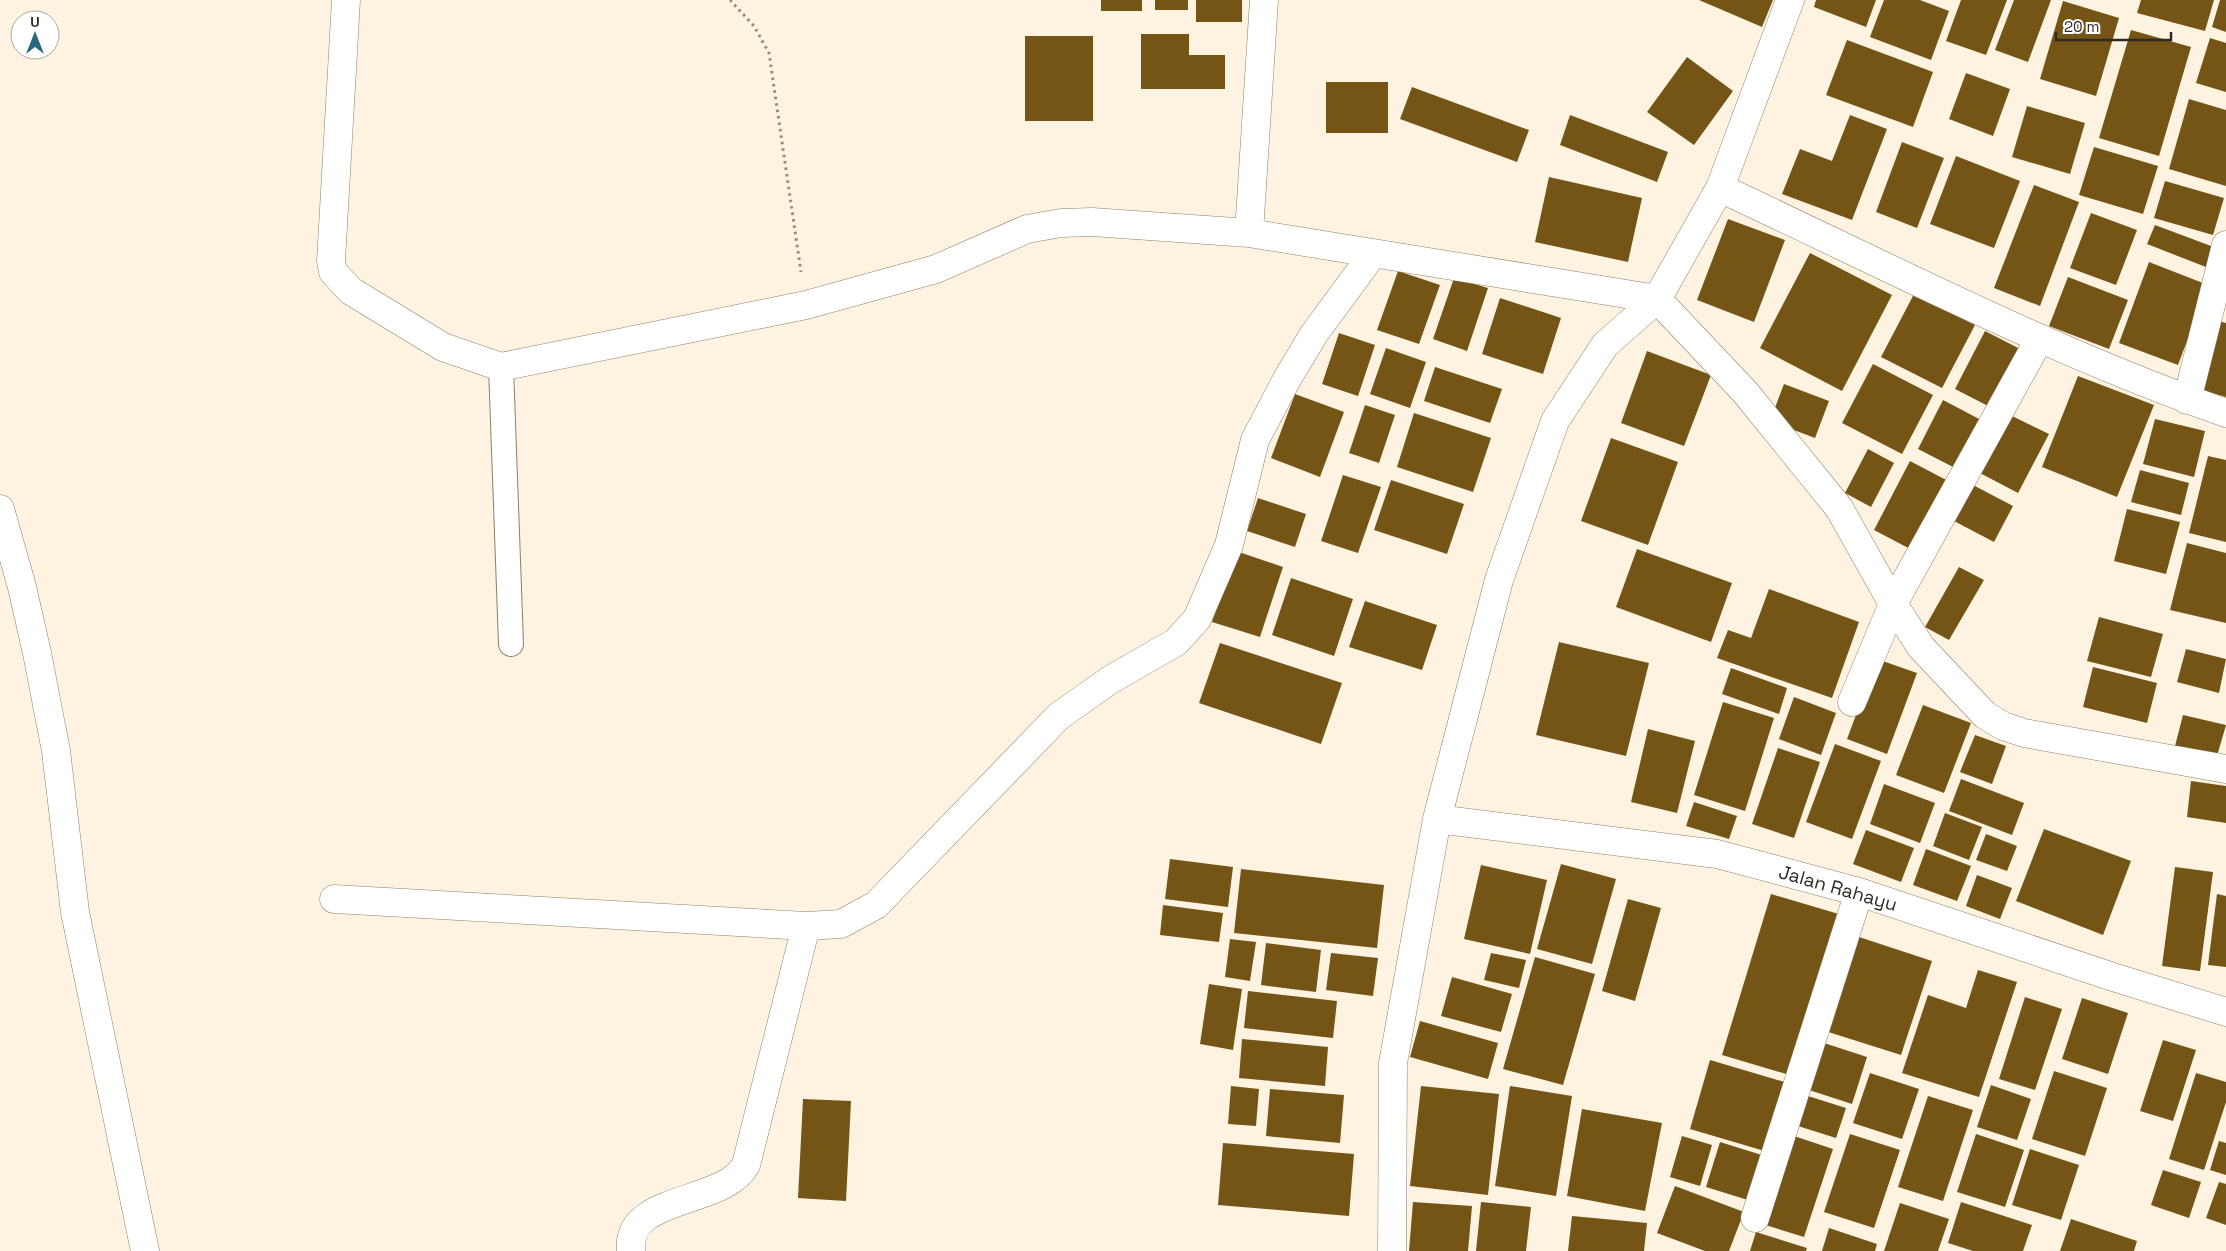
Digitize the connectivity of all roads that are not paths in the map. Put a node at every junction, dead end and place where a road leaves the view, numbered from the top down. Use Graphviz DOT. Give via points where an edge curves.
graph roads {
  1 [pos="346,0"];
  2 [pos="1264,0"];
  3 [pos="1790,0"];
  4 [pos="1720,188"];
  5 [pos="1249,234"];
  6 [pos="2226,245"];
  7 [pos="1372,255"];
  8 [pos="1657,299"];
  9 [pos="2040,338"];
  10 [pos="501,367"];
  11 [pos="2187,400"];
  12 [pos="2226,413"];
  13 [pos="0,509"];
  14 [pos="1893,604"];
  15 [pos="511,644"];
  16 [pos="1852,702"];
  17 [pos="2226,769"];
  18 [pos="1437,819"];
  19 [pos="1859,892"];
  20 [pos="334,899"];
  21 [pos="806,926"];
  22 [pos="2226,1012"];
  23 [pos="1755,1218"];
  24 [pos="145,1251"];
  25 [pos="631,1251"];
  26 [pos="1392,1251"];
  1 -- 10 [label="street" via="331,261 333,272 351,291 443,347"];
  2 -- 5 [label="street"];
  3 -- 4 [label="street"];
  4 -- 8 [label="street"];
  4 -- 9 [label="street"];
  5 -- 7 [label="street"];
  5 -- 10 [label="street" via="1092,222 1039,226 936,269 806,305"];
  6 -- 11 [label="street"];
  7 -- 8 [label="street"];
  7 -- 21 [label="street" via="1314,334 1254,440 1229,545 1197,618 1176,642 1110,680 1059,716 876,905 841,924"];
  8 -- 14 [label="street" via="1745,392 1839,508"];
  8 -- 18 [label="street" via="1605,345 1555,421 1499,580"];
  9 -- 11 [label="street"];
  9 -- 14 [label="street"];
  10 -- 15 [label="lane"];
  11 -- 12 [label="street"];
  13 -- 24 [label="street" via="37,653 56,751 75,912"];
  14 -- 16 [label="street"];
  14 -- 17 [label="street" via="1920,647 1985,715 2003,726 2024,734"];
  18 -- 19 [label="street, Jalan Rahayu" via="1717,854"];
  18 -- 26 [label="street" via="1393,1063"];
  19 -- 22 [label="street, Jalan Rahayu"];
  19 -- 23 [label="street"];
  20 -- 21 [label="street"];
  21 -- 25 [label="street" via="741,1174 729,1183 657,1210 640,1220 630,1240"];
}
